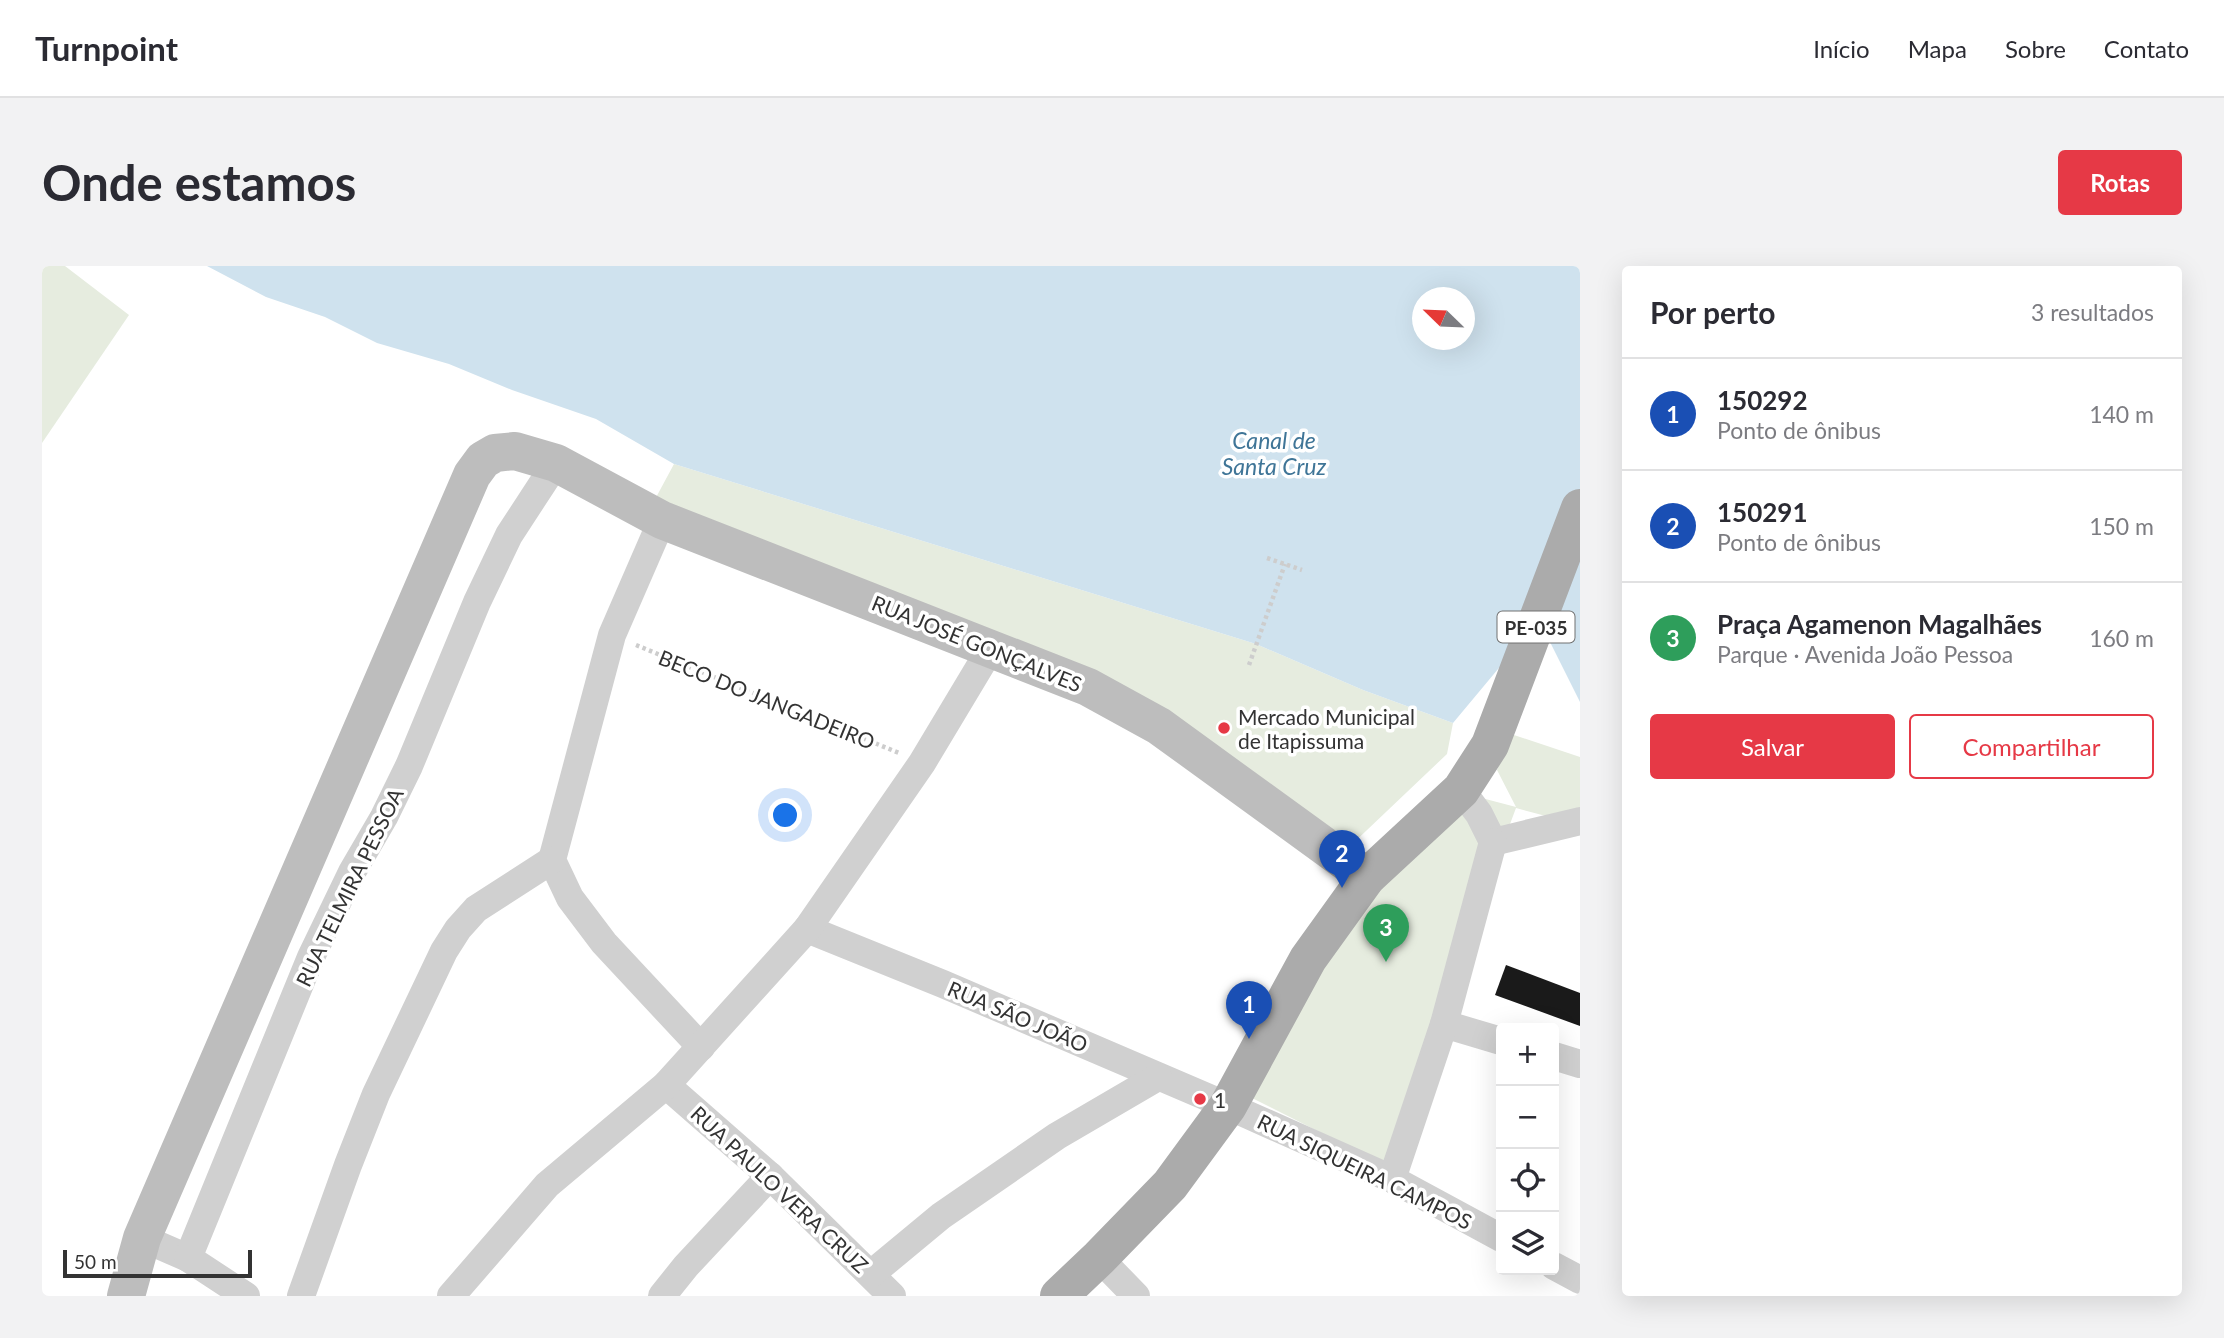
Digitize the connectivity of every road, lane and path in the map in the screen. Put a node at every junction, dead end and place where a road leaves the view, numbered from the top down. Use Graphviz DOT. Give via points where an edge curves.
graph roads {
  1 [pos="556,463"];
  2 [pos="1580,508"];
  3 [pos="662,520"];
  4 [pos="1267,558"];
  5 [pos="1284,564"];
  6 [pos="1302,570"];
  7 [pos="612,635"];
  8 [pos="991,648"];
  9 [pos="1249,664"];
  10 [pos="922,763"];
  11 [pos="1461,790"];
  12 [pos="1580,821"];
  13 [pos="1493,842"];
  14 [pos="551,860"];
  15 [pos="1367,877"];
  16 [pos="807,929"];
  17 [pos="1444,1024"];
  18 [pos="1496,1040"];
  19 [pos="701,1047"];
  20 [pos="1559,1058"];
  21 [pos="1580,1064"];
  22 [pos="1158,1077"];
  23 [pos="666,1084"];
  24 [pos="1228,1106"];
  25 [pos="770,1176"];
  26 [pos="1392,1179"];
  27 [pos="1496,1235"];
  28 [pos="142,1238"];
  29 [pos="188,1258"];
  30 [pos="1099,1258"];
  31 [pos="1559,1269"];
  32 [pos="871,1274"];
  33 [pos="1580,1280"];
  34 [pos="126,1296"];
  35 [pos="246,1296"];
  36 [pos="301,1296"];
  37 [pos="451,1296"];
  38 [pos="662,1296"];
  39 [pos="892,1296"];
  40 [pos="1059,1296"];
  41 [pos="1136,1296"];
  1 -- 3 [label="street, RUA JOSÉ GONÇALVES"];
  1 -- 28 [label="street, RUA JOSÉ GONÇALVES" via="514,451 495,453 482,460 472,475"];
  1 -- 29 [label="street, RUA TELMIRA PESSOA" via="509,535 409,766 311,957"];
  2 -- 11 [label="main road, PE-035" via="1490,744"];
  3 -- 7 [label="street"];
  3 -- 8 [label="street, RUA JOSÉ GONÇALVES"];
  4 -- 5 [label="path"];
  5 -- 6 [label="path"];
  5 -- 9 [label="path"];
  7 -- 10 [label="path, BECO DO JANGADEIRO"];
  7 -- 14 [label="street"];
  8 -- 10 [label="street"];
  8 -- 15 [label="street, RUA JOSÉ GONÇALVES" via="1088,687 1159,726"];
  10 -- 16 [label="street"];
  11 -- 13 [label="street"];
  11 -- 15 [label="main road, PE-035"];
  12 -- 13 [label="street"];
  13 -- 17 [label="street"];
  14 -- 19 [label="street" via="570,898 604,943"];
  14 -- 36 [label="street" via="476,909 444,951 376,1094"];
  15 -- 24 [label="main road, PE-035" via="1308,959"];
  16 -- 19 [label="street"];
  16 -- 22 [label="street, RUA SÃO JOÃO"];
  17 -- 18 [label="street"];
  17 -- 26 [label="street"];
  19 -- 23 [label="street"];
  20 -- 21 [label="street"];
  22 -- 24 [label="street, RUA SÃO JOÃO"];
  22 -- 32 [label="street" via="941,1216"];
  23 -- 25 [label="street, RUA PAULO VERA CRUZ"];
  23 -- 37 [label="street" via="547,1185"];
  24 -- 26 [label="street, RUA SIQUEIRA CAMPOS"];
  24 -- 30 [label="main road, PE-035" via="1170,1185"];
  25 -- 32 [label="street, RUA PAULO VERA CRUZ"];
  25 -- 38 [label="street"];
  26 -- 27 [label="street, RUA SIQUEIRA CAMPOS"];
  28 -- 29 [label="street"];
  28 -- 34 [label="street"];
  29 -- 35 [label="street"];
  30 -- 40 [label="main road, PE-035"];
  30 -- 41 [label="street"];
  31 -- 33 [label="street"];
  32 -- 39 [label="street, RUA PAULO VERA CRUZ"];
}
